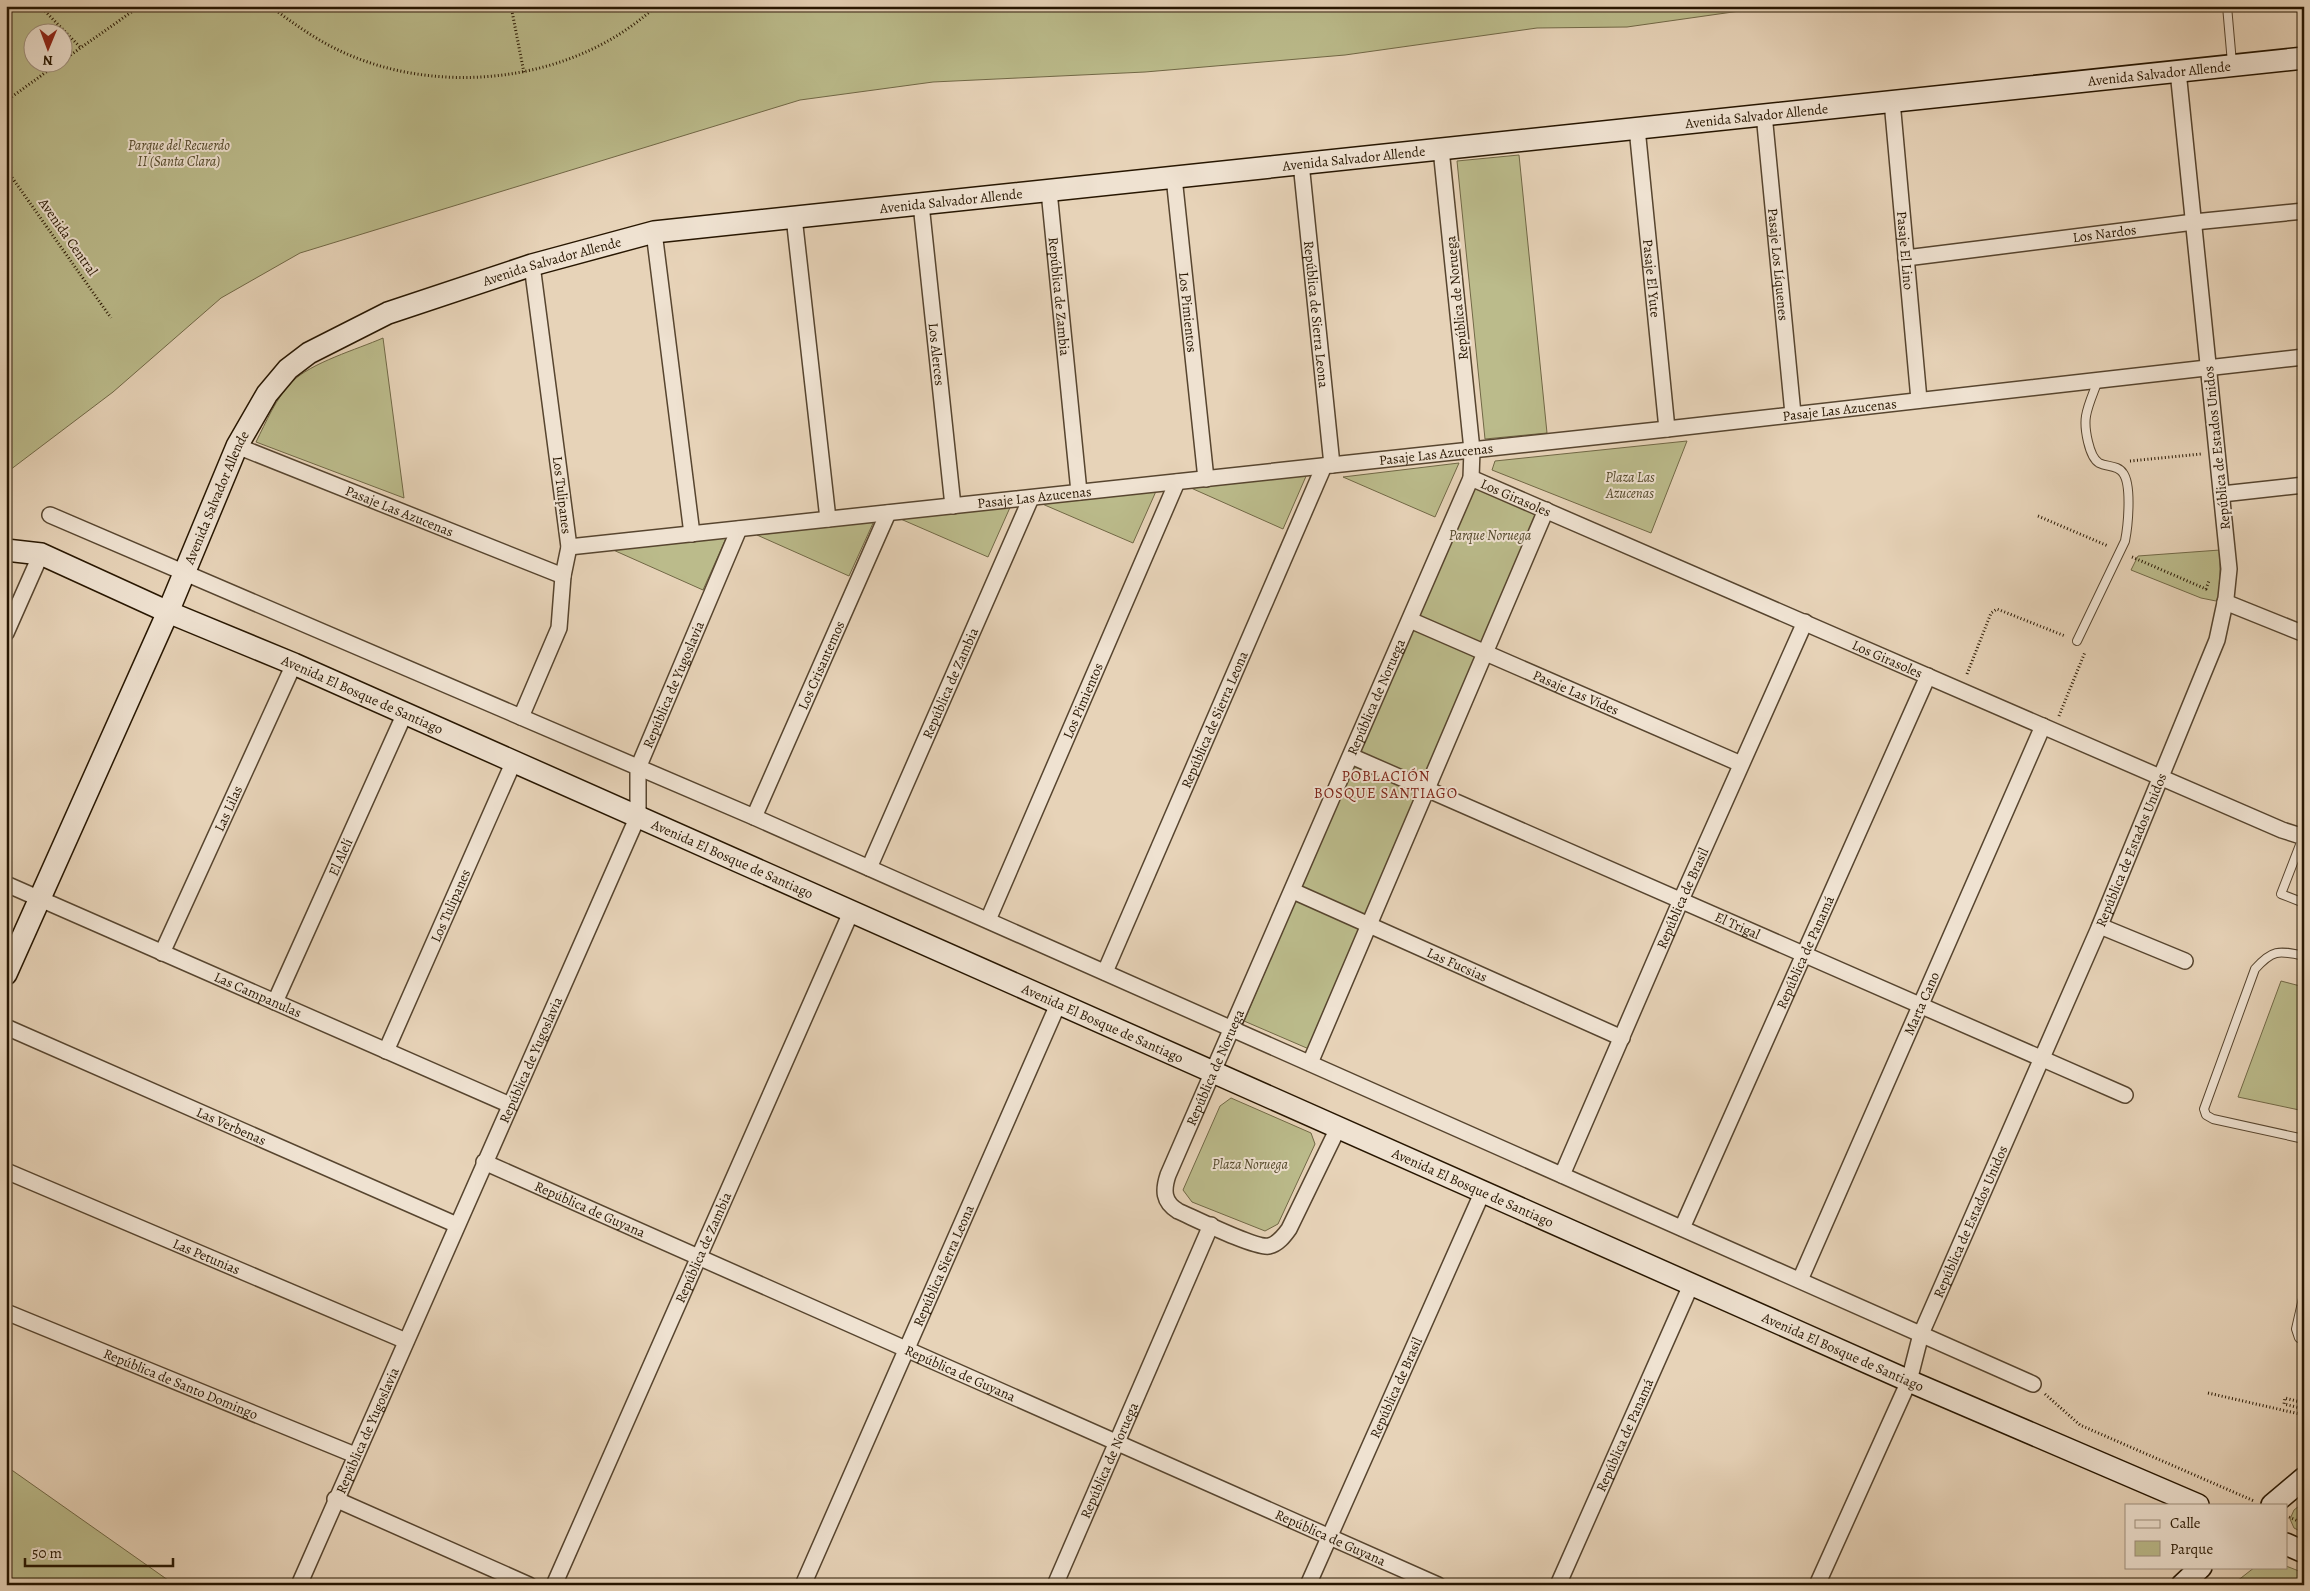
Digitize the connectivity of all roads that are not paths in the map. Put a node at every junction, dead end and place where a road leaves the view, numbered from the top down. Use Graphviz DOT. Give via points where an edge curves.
graph roads {
  1 [pos="2227,6"];
  2 [pos="2304,58"];
  3 [pos="2232,65"];
  4 [pos="2178,71"];
  5 [pos="1892,101"];
  6 [pos="1764,114"];
  7 [pos="1637,128"];
  8 [pos="1441,148"];
  9 [pos="1301,164"];
  10 [pos="1174,177"];
  11 [pos="1049,191"];
  12 [pos="921,204"];
  13 [pos="2304,211"];
  14 [pos="794,217"];
  15 [pos="2194,222"];
  16 [pos="654,232"];
  17 [pos="1906,258"];
  18 [pos="532,265"];
  19 [pos="2304,357"];
  20 [pos="2209,367"];
  21 [pos="2098,380"];
  22 [pos="1919,400"];
  23 [pos="1793,414"];
  24 [pos="1667,429"];
  25 [pos="237,446"];
  26 [pos="1472,450"];
  27 [pos="1328,466"];
  28 [pos="1471,478"];
  29 [pos="1206,479"];
  30 [pos="1177,482"];
  31 [pos="2304,485"];
  32 [pos="1079,492"];
  33 [pos="2222,494"];
  34 [pos="1031,498"];
  35 [pos="953,506"];
  36 [pos="1546,510"];
  37 [pos="888,513"];
  38 [pos="50,515"];
  39 [pos="828,519"];
  40 [pos="739,529"];
  41 [pos="692,534"];
  42 [pos="568,547"];
  43 [pos="6,550"];
  44 [pos="41,554"];
  45 [pos="184,573"];
  46 [pos="563,576"];
  47 [pos="2225,602"];
  48 [pos="168,612"];
  49 [pos="1410,620"];
  50 [pos="1805,622"];
  51 [pos="2302,633"];
  52 [pos="6,634"];
  53 [pos="2077,641"];
  54 [pos="1486,653"];
  55 [pos="294,664"];
  56 [pos="1928,676"];
  57 [pos="405,713"];
  58 [pos="521,717"];
  59 [pos="2048,728"];
  60 [pos="1351,756"];
  61 [pos="514,761"];
  62 [pos="1741,764"];
  63 [pos="638,768"];
  64 [pos="2160,777"];
  65 [pos="1428,789"];
  66 [pos="638,816"];
  67 [pos="754,817"];
  68 [pos="2304,837"];
  69 [pos="870,868"];
  70 [pos="6,884"];
  71 [pos="1293,890"];
  72 [pos="40,899"];
  73 [pos="1681,900"];
  74 [pos="2304,903"];
  75 [pos="852,910"];
  76 [pos="988,920"];
  77 [pos="1369,925"];
  78 [pos="2100,926"];
  79 [pos="162,953"];
  80 [pos="1804,954"];
  81 [pos="2304,956"];
  82 [pos="2185,961"];
  83 [pos="1105,972"];
  84 [pos="6,974"];
  85 [pos="275,1002"];
  86 [pos="1059,1002"];
  87 [pos="1920,1005"];
  88 [pos="6,1028"];
  89 [pos="1233,1029"];
  90 [pos="1622,1038"];
  91 [pos="386,1051"];
  92 [pos="2042,1058"];
  93 [pos="1310,1063"];
  94 [pos="1214,1071"];
  95 [pos="2125,1095"];
  96 [pos="510,1105"];
  97 [pos="1339,1126"];
  98 [pos="2304,1139"];
  99 [pos="484,1162"];
  100 [pos="6,1172"];
  101 [pos="1562,1174"];
  102 [pos="1482,1191"];
  103 [pos="457,1225"];
  104 [pos="1211,1225"];
  105 [pos="1682,1228"];
  106 [pos="699,1257"];
  107 [pos="1800,1280"];
  108 [pos="1691,1285"];
  109 [pos="2304,1294"];
  110 [pos="6,1312"];
  111 [pos="1921,1334"];
  112 [pos="2304,1340"];
  113 [pos="406,1341"];
  114 [pos="906,1349"];
  115 [pos="1909,1381"];
  116 [pos="2033,1384"];
  117 [pos="1117,1442"];
  118 [pos="355,1456"];
  119 [pos="2304,1478"];
  120 [pos="335,1499"];
  121 [pos="2196,1504"];
  122 [pos="2273,1504"];
  123 [pos="1330,1537"];
  124 [pos="2288,1545"];
  125 [pos="2304,1552"];
  126 [pos="2200,1568"];
  127 [pos="299,1585"];
  128 [pos="529,1585"];
  129 [pos="554,1585"];
  130 [pos="803,1585"];
  131 [pos="1055,1585"];
  132 [pos="1308,1585"];
  133 [pos="1438,1585"];
  134 [pos="1558,1585"];
  135 [pos="1817,1585"];
  136 [pos="2182,1585"];
  1 -- 3 [label="lane"];
  2 -- 3 [label="street, Avenida Salvador Allende"];
  3 -- 4 [label="street, Avenida Salvador Allende"];
  4 -- 5 [label="street, Avenida Salvador Allende"];
  4 -- 15 [label="street, República de Estados Unidos"];
  5 -- 6 [label="street, Avenida Salvador Allende"];
  5 -- 17 [label="street, Pasaje El Lino"];
  6 -- 7 [label="street, Avenida Salvador Allende"];
  6 -- 23 [label="street, Pasaje Los Líquenes"];
  7 -- 8 [label="street, Avenida Salvador Allende"];
  7 -- 24 [label="street, Pasaje El Yute"];
  8 -- 9 [label="street, Avenida Salvador Allende"];
  8 -- 26 [label="street, República de Noruega"];
  9 -- 10 [label="street, Avenida Salvador Allende"];
  9 -- 27 [label="street, República de Sierra Leona"];
  10 -- 11 [label="street, Avenida Salvador Allende"];
  10 -- 29 [label="street, Los Pimientos"];
  11 -- 12 [label="street, Avenida Salvador Allende"];
  11 -- 32 [label="street, República de Zambia"];
  12 -- 14 [label="street, Avenida Salvador Allende"];
  12 -- 35 [label="street, Los Alerces"];
  13 -- 15 [label="street, Los Nardos"];
  14 -- 16 [label="street, Avenida Salvador Allende"];
  14 -- 39 [label="street"];
  15 -- 17 [label="street, Los Nardos"];
  15 -- 20 [label="street, República de Estados Unidos"];
  16 -- 18 [label="street, Avenida Salvador Allende"];
  16 -- 41 [label="street"];
  17 -- 22 [label="street, Pasaje El Lino"];
  18 -- 25 [label="street, Avenida Salvador Allende" via="388,312 309,353 288,369 267,394"];
  18 -- 42 [label="street, Los Tulipanes"];
  19 -- 20 [label="street, Pasaje Las Azucenas"];
  20 -- 21 [label="street, Pasaje Las Azucenas"];
  20 -- 33 [label="street, República de Estados Unidos"];
  21 -- 22 [label="street, Pasaje Las Azucenas"];
  21 -- 53 [label="lane" via="2086,417 2087,432 2093,458 2120,469 2125,475 2128,528"];
  22 -- 23 [label="street, Pasaje Las Azucenas"];
  23 -- 24 [label="street, Pasaje Las Azucenas"];
  24 -- 26 [label="street, Pasaje Las Azucenas"];
  25 -- 45 [label="street, Avenida Salvador Allende"];
  25 -- 46 [label="street, Pasaje Las Azucenas"];
  26 -- 27 [label="street, Pasaje Las Azucenas"];
  26 -- 28 [label="street, República de Noruega"];
  27 -- 29 [label="street, Pasaje Las Azucenas"];
  27 -- 83 [label="street, República de Sierra Leona"];
  28 -- 36 [label="street, Los Girasoles"];
  28 -- 49 [label="street, República de Noruega"];
  29 -- 30 [label="street, Pasaje Las Azucenas"];
  30 -- 32 [label="street, Pasaje Las Azucenas"];
  30 -- 76 [label="street, Los Pimientos"];
  31 -- 33 [label="street"];
  32 -- 34 [label="street, Pasaje Las Azucenas"];
  33 -- 47 [label="street, República de Estados Unidos" via="2229,569"];
  34 -- 35 [label="street, Pasaje Las Azucenas"];
  34 -- 69 [label="street, República de Zambia"];
  35 -- 37 [label="street, Pasaje Las Azucenas"];
  36 -- 50 [label="street, Los Girasoles"];
  36 -- 54 [label="street"];
  37 -- 39 [label="street, Pasaje Las Azucenas"];
  37 -- 67 [label="street, Los Crisantemos"];
  38 -- 45 [label="street"];
  39 -- 40 [label="street, Pasaje Las Azucenas"];
  40 -- 41 [label="street, Pasaje Las Azucenas"];
  40 -- 63 [label="street, República de Yugoslavia"];
  41 -- 42 [label="street, Pasaje Las Azucenas"];
  42 -- 46 [label="street, Los Tulipanes"];
  43 -- 44 [label="street, Avenida El Bosque de Santiago"];
  44 -- 48 [label="street, Avenida El Bosque de Santiago"];
  44 -- 52 [label="street"];
  45 -- 48 [label="street, Avenida Salvador Allende"];
  45 -- 58 [label="street"];
  46 -- 58 [label="street, Los Tulipanes" via="558,628"];
  47 -- 51 [label="street"];
  47 -- 64 [label="street, República de Estados Unidos" via="2217,640"];
  48 -- 55 [label="street, Avenida El Bosque de Santiago"];
  48 -- 72 [label="street, Avenida Salvador Allende"];
  49 -- 54 [label="street, Pasaje Las Vides"];
  49 -- 60 [label="street, República de Noruega"];
  50 -- 56 [label="street, Los Girasoles"];
  50 -- 62 [label="street, República de Brasil"];
  54 -- 62 [label="street, Pasaje Las Vides"];
  54 -- 65 [label="street"];
  55 -- 57 [label="street, Avenida El Bosque de Santiago"];
  55 -- 79 [label="street, Las Lilas"];
  56 -- 59 [label="street, Los Girasoles"];
  56 -- 80 [label="street, República de Panamá"];
  57 -- 61 [label="street, Avenida El Bosque de Santiago"];
  57 -- 85 [label="street, El Alelí"];
  58 -- 63 [label="street"];
  59 -- 64 [label="street, Los Girasoles"];
  59 -- 87 [label="street, Marta Cano"];
  60 -- 65 [label="street, El Trigal"];
  60 -- 71 [label="street, República de Noruega"];
  61 -- 66 [label="street, Avenida El Bosque de Santiago"];
  61 -- 91 [label="street, Los Tulipanes"];
  62 -- 73 [label="street, República de Brasil"];
  63 -- 66 [label="street, República de Yugoslavia"];
  63 -- 67 [label="street"];
  64 -- 68 [label="street, Los Girasoles"];
  64 -- 78 [label="street, República de Estados Unidos"];
  65 -- 73 [label="street, El Trigal"];
  65 -- 77 [label="street"];
  66 -- 75 [label="street, Avenida El Bosque de Santiago"];
  66 -- 96 [label="street, República de Yugoslavia"];
  67 -- 69 [label="street"];
  68 -- 74 [label="lane" via="2281,894"];
  69 -- 76 [label="street"];
  70 -- 72 [label="street, Las Campanulas"];
  71 -- 77 [label="street, Las Fucsias"];
  71 -- 89 [label="street, República de Noruega"];
  72 -- 79 [label="street, Las Campanulas"];
  72 -- 84 [label="street, Avenida Salvador Allende"];
  73 -- 80 [label="street, El Trigal"];
  73 -- 90 [label="street, República de Brasil"];
  75 -- 86 [label="street, Avenida El Bosque de Santiago"];
  75 -- 106 [label="street, República de Zambia"];
  76 -- 83 [label="street"];
  77 -- 90 [label="street, Las Fucsias"];
  77 -- 93 [label="street"];
  78 -- 82 [label="street"];
  78 -- 92 [label="street, República de Estados Unidos"];
  79 -- 85 [label="street, Las Campanulas"];
  80 -- 87 [label="street, El Trigal"];
  80 -- 105 [label="street, República de Panamá"];
  81 -- 98 [label="lane" via="2286,952 2268,955 2255,970 2204,1108 2206,1115 2213,1118"];
  83 -- 89 [label="street"];
  85 -- 91 [label="street, Las Campanulas"];
  86 -- 94 [label="street, Avenida El Bosque de Santiago"];
  86 -- 114 [label="street, República Sierra Leona"];
  87 -- 92 [label="street, El Trigal"];
  87 -- 107 [label="street, Marta Cano"];
  88 -- 103 [label="street, Las Verbenas"];
  89 -- 93 [label="street"];
  89 -- 94 [label="street, República de Noruega"];
  90 -- 101 [label="street, República de Brasil"];
  91 -- 96 [label="street, Las Campanulas"];
  92 -- 95 [label="street, El Trigal"];
  92 -- 111 [label="street, República de Estados Unidos"];
  93 -- 101 [label="street"];
  94 -- 97 [label="street, Avenida El Bosque de Santiago"];
  94 -- 104 [label="street, República de Noruega" via="1164,1191 1172,1208"];
  96 -- 99 [label="street, República de Yugoslavia"];
  97 -- 102 [label="street, Avenida El Bosque de Santiago"];
  97 -- 104 [label="street, República de Noruega" via="1281,1240 1262,1246"];
  99 -- 103 [label="street, República de Yugoslavia"];
  99 -- 106 [label="street, República de Guyana"];
  100 -- 113 [label="street, Las Petunias"];
  101 -- 105 [label="street"];
  102 -- 108 [label="street, Avenida El Bosque de Santiago"];
  102 -- 123 [label="street, República de Brasil"];
  103 -- 113 [label="street, República de Yugoslavia"];
  104 -- 117 [label="street, República de Noruega"];
  105 -- 107 [label="street"];
  106 -- 114 [label="street, República de Guyana"];
  106 -- 129 [label="street, República de Zambia"];
  107 -- 111 [label="street"];
  108 -- 115 [label="street, Avenida El Bosque de Santiago"];
  108 -- 134 [label="street, República de Panamá"];
  109 -- 112 [label="lane" via="2296,1329 2299,1338"];
  110 -- 118 [label="street, República de Santo Domingo"];
  111 -- 115 [label="street, República de Estados Unidos"];
  111 -- 116 [label="street"];
  113 -- 118 [label="street, República de Yugoslavia"];
  114 -- 117 [label="street, República de Guyana"];
  114 -- 130 [label="street, República Sierra Leona"];
  115 -- 121 [label="street, Avenida El Bosque de Santiago"];
  115 -- 135 [label="street, República de Estados Unidos"];
  117 -- 123 [label="street, República de Guyana"];
  117 -- 131 [label="street, República de Noruega"];
  118 -- 120 [label="street, República de Yugoslavia"];
  119 -- 122 [label="street"];
  120 -- 127 [label="street, República de Yugoslavia"];
  120 -- 128 [label="street"];
  123 -- 132 [label="street, República de Brasil"];
  123 -- 133 [label="street, República de Guyana"];
  124 -- 125 [label="street"];
  126 -- 136 [label="street"];
}
